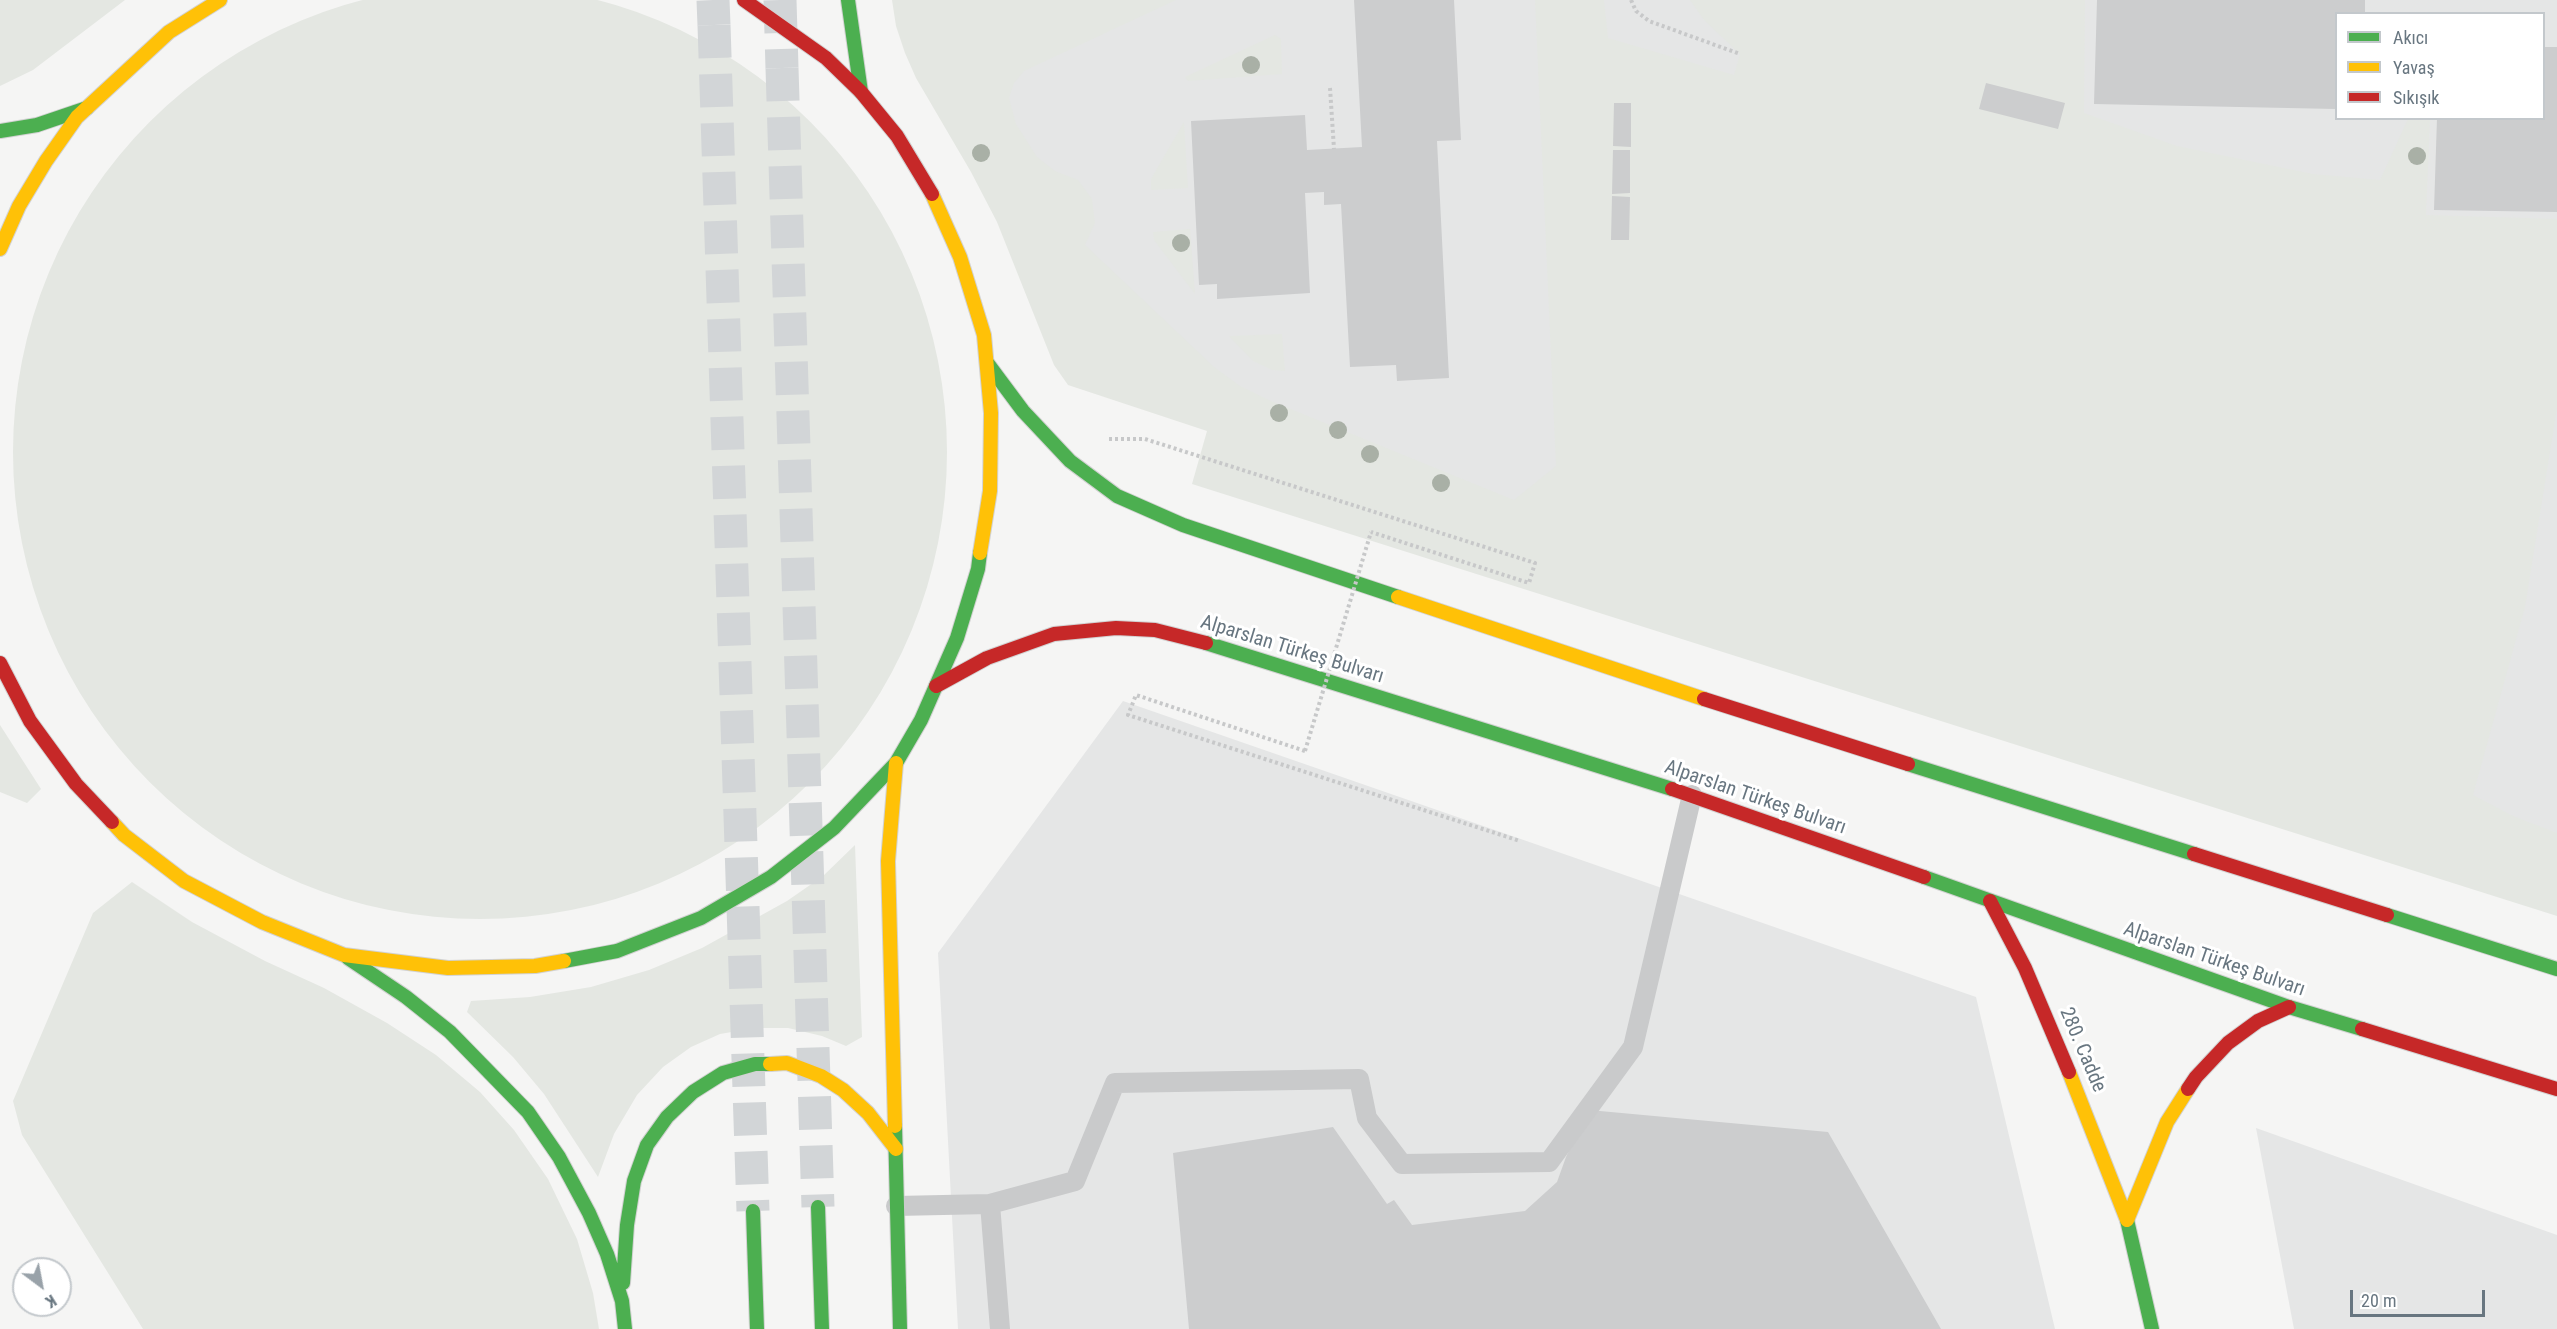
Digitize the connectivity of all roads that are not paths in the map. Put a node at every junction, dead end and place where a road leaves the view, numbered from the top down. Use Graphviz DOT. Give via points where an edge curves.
graph roads {
  1 [pos="220,0"];
  2 [pos="744,0"];
  3 [pos="848,0"];
  4 [pos="861,92"];
  5 [pos="87,108"];
  6 [pos="0,131"];
  7 [pos="0,249"];
  8 [pos="987,363"];
  9 [pos="0,663"];
  10 [pos="936,686"];
  11 [pos="896,763"];
  12 [pos="1692,795"];
  13 [pos="1990,901"];
  14 [pos="344,955"];
  15 [pos="2557,969"];
  16 [pos="2289,1007"];
  17 [pos="2557,1089"];
  18 [pos="896,1149"];
  19 [pos="990,1204"];
  20 [pos="896,1206"];
  21 [pos="818,1207"];
  22 [pos="753,1211"];
  23 [pos="2127,1220"];
  24 [pos="621,1301"];
  25 [pos="625,1329"];
  26 [pos="757,1329"];
  27 [pos="822,1329"];
  28 [pos="900,1329"];
  29 [pos="1000,1329"];
  30 [pos="2152,1329"];
  1 -- 5 [label="main road" via="169,32"];
  2 -- 4 [label="main road" via="826,58"];
  3 -- 4 [label="main road"];
  4 -- 8 [label="main road" via="897,136 930,189 960,257 984,335"];
  5 -- 6 [label="main road" via="37,125"];
  5 -- 7 [label="main road" via="46,161 19,206"];
  8 -- 10 [label="main road" via="992,413 990,490 978,569 957,638"];
  8 -- 15 [label="main road" via="1023,411 1070,461 1118,496 1183,525 1774,722"];
  9 -- 14 [label="main road" via="30,721 69,775 124,835 184,880 262,922"];
  10 -- 11 [label="main road"];
  10 -- 12 [label="main road, Alparslan Türkeş Bulvarı" via="987,658 1054,634 1116,628 1155,630 1215,645"];
  11 -- 14 [label="main road" via="834,828 771,877 701,918 617,951 535,966 459,968"];
  11 -- 18 [label="main road" via="888,861"];
  12 -- 13 [label="main road, Alparslan Türkeş Bulvarı"];
  12 -- 19 [label="lane" via="1633,1047 1549,1162 1402,1164 1367,1118 1359,1079 1115,1083 1075,1181"];
  13 -- 16 [label="main road, Alparslan Türkeş Bulvarı"];
  13 -- 23 [label="main road, 280. Cadde" via="2053,1029"];
  14 -- 24 [label="main road" via="450,1032 528,1112 559,1157 589,1213"];
  16 -- 17 [label="main road, Alparslan Türkeş Bulvarı"];
  16 -- 23 [label="main road" via="2228,1043 2196,1077 2167,1122"];
  18 -- 20 [label="main road"];
  18 -- 24 [label="main road" via="868,1113 821,1076 788,1063 754,1064 723,1073 693,1092 667,1117 647,1145 634,1181"];
  19 -- 20 [label="lane"];
  19 -- 29 [label="lane"];
  20 -- 28 [label="main road"];
  21 -- 27 [label="main road"];
  22 -- 26 [label="main road"];
  23 -- 30 [label="main road, 280. Cadde"];
  24 -- 25 [label="main road"];
}
